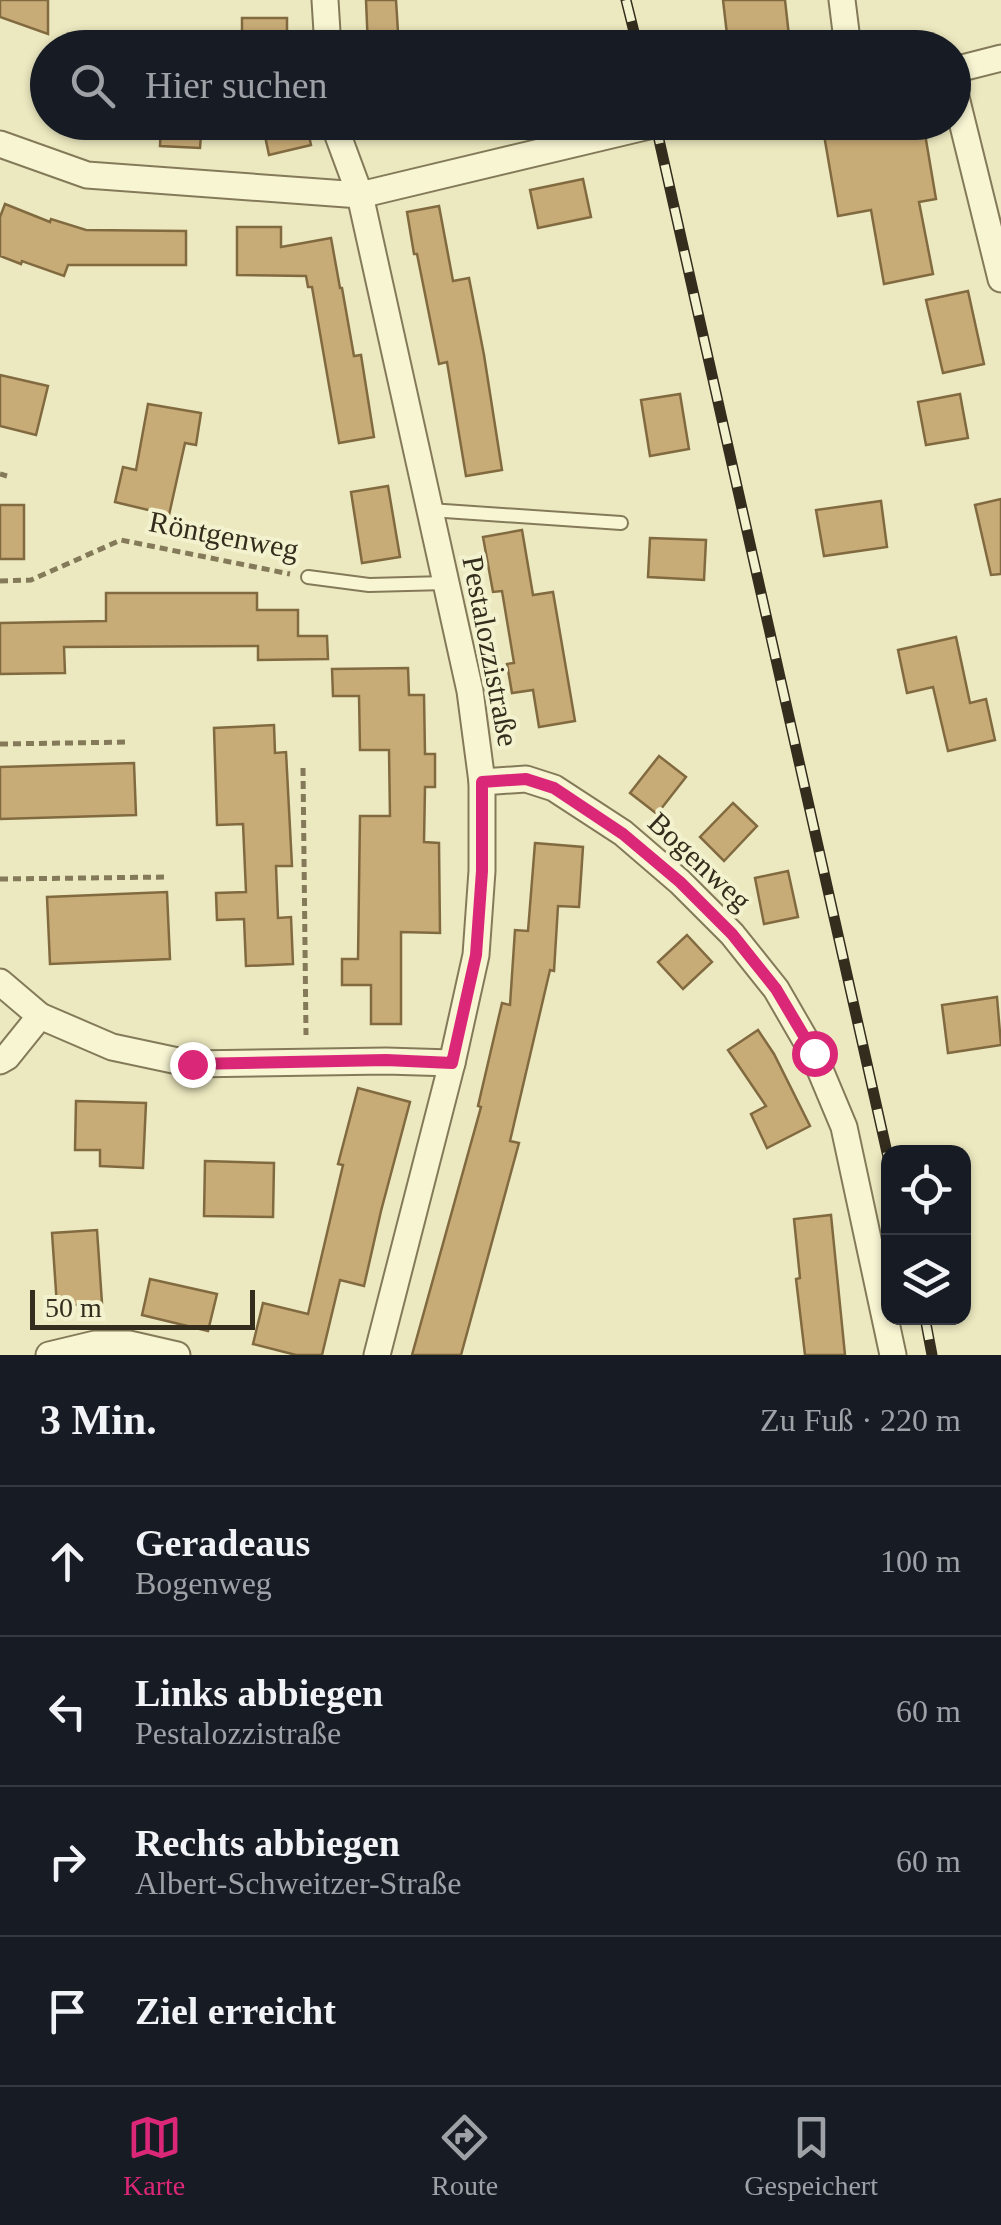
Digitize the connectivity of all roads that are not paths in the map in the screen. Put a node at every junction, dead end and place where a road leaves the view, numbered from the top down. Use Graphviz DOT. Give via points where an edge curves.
graph roads {
  1 [pos="325,0"];
  2 [pos="842,0"];
  3 [pos="327,30"];
  4 [pos="846,30"];
  5 [pos="1001,58"];
  6 [pos="971,66"];
  7 [pos="340,140"];
  8 [pos="591,140"];
  9 [pos="967,140"];
  10 [pos="0,144"];
  11 [pos="360,195"];
  12 [pos="1001,279"];
  13 [pos="430,510"];
  14 [pos="621,523"];
  15 [pos="308,577"];
  16 [pos="446,583"];
  17 [pos="482,782"];
  18 [pos="0,982"];
  19 [pos="40,1016"];
  20 [pos="0,1060"];
  21 [pos="452,1063"];
  22 [pos="49,1355"];
  23 [pos="177,1355"];
  24 [pos="377,1355"];
  25 [pos="893,1355"];
  1 -- 3 [label="street"];
  2 -- 4 [label="street"];
  5 -- 6 [label="street"];
  7 -- 11 [label="street, Pestalozzistraße"];
  8 -- 11 [label="street"];
  9 -- 12 [label="street"];
  10 -- 11 [label="street" via="87,175"];
  11 -- 13 [label="street, Pestalozzistraße"];
  13 -- 14 [label="lane"];
  13 -- 16 [label="street, Pestalozzistraße"];
  15 -- 16 [label="lane, Röntgenweg" via="369,585"];
  16 -- 17 [label="street, Pestalozzistraße"];
  17 -- 21 [label="street, Pestalozzistraße" via="476,955"];
  17 -- 25 [label="street, Bogenweg" via="526,779 554,788 623,834 732,934 776,989 814,1053 844,1127"];
  18 -- 19 [label="street"];
  19 -- 20 [label="street"];
  19 -- 21 [label="street" via="112,1047 192,1064"];
  21 -- 24 [label="street, Pestalozzistraße"];
  22 -- 23 [label="street" via="129,1344"];
}
